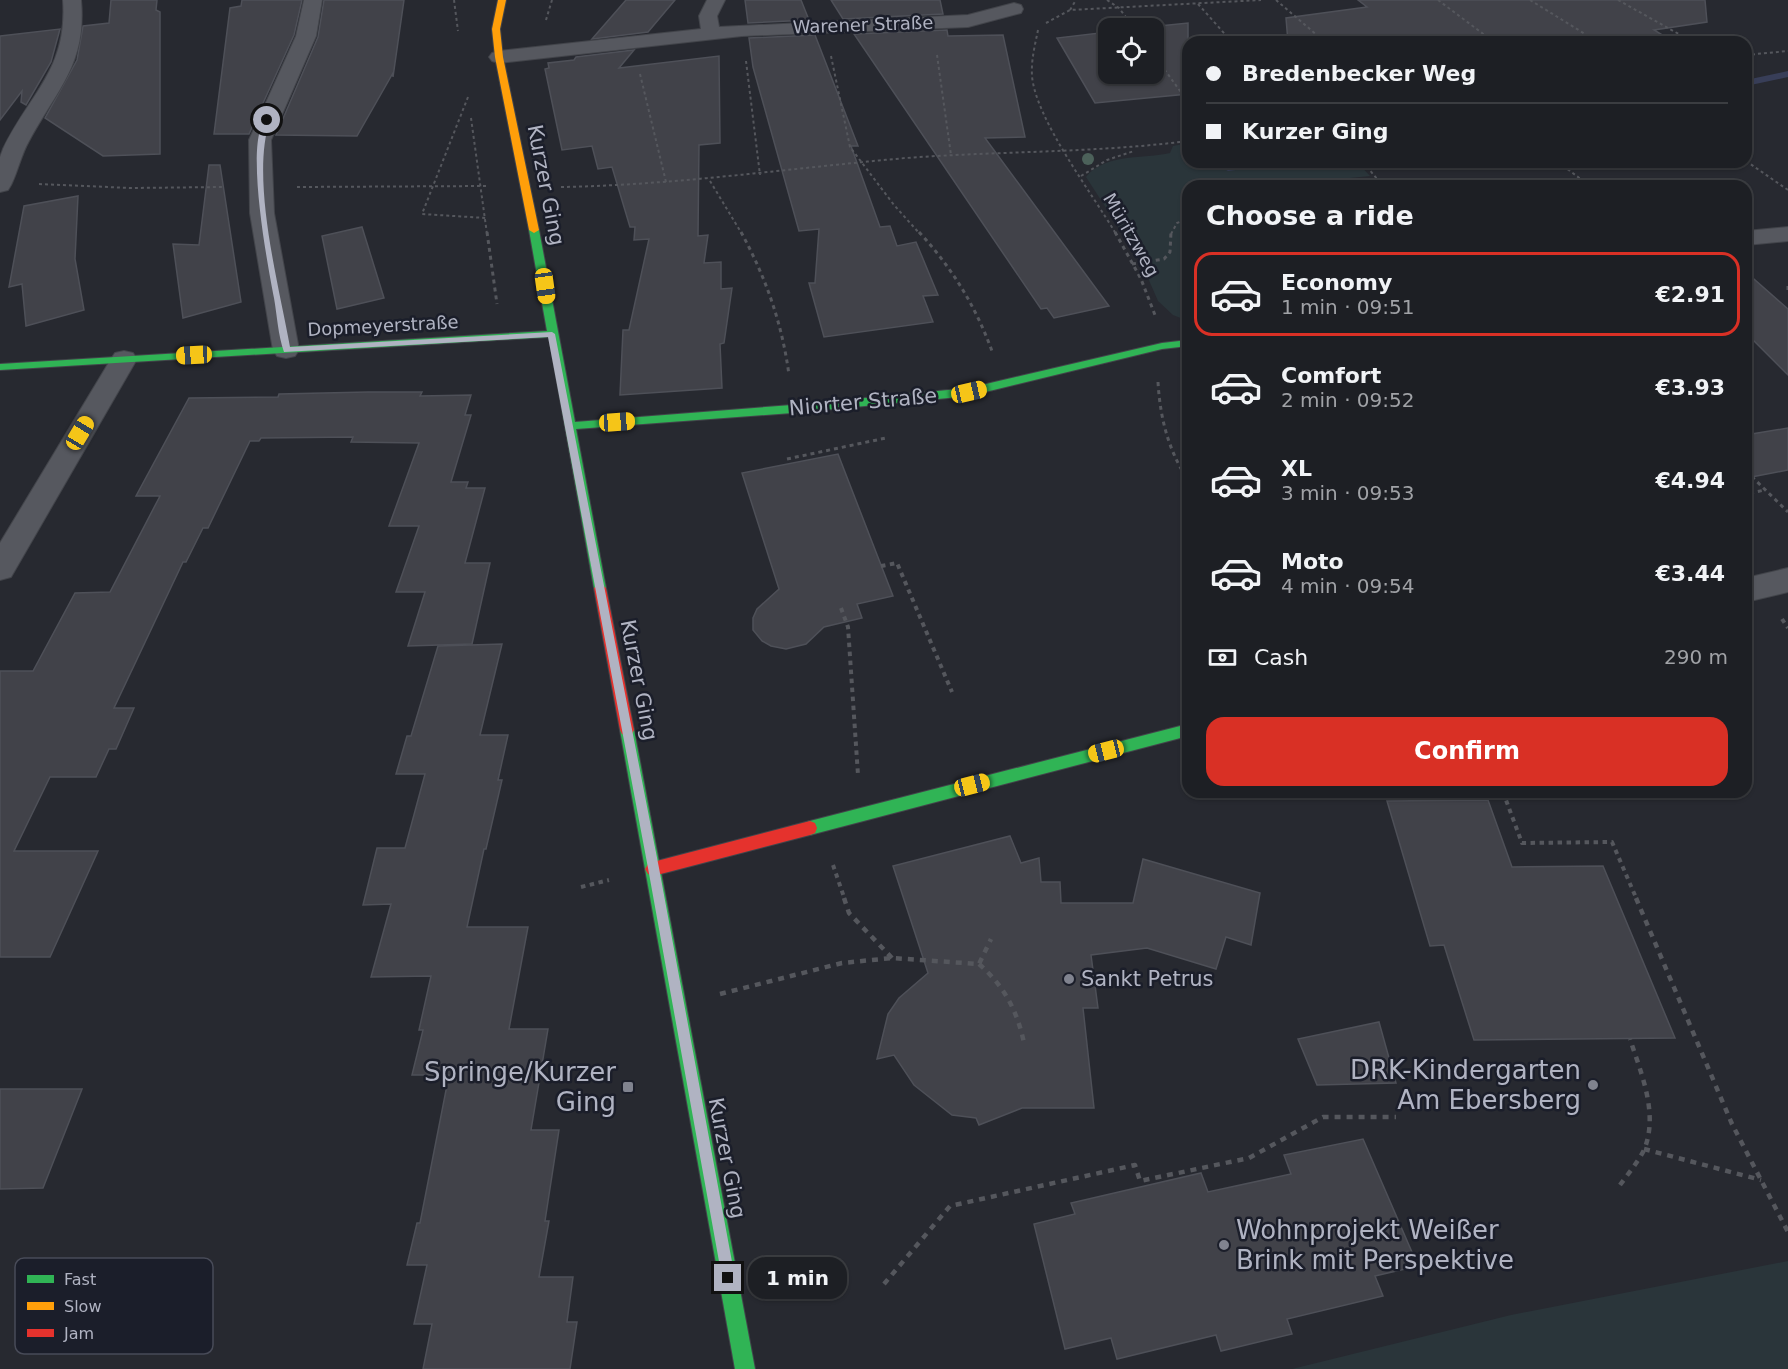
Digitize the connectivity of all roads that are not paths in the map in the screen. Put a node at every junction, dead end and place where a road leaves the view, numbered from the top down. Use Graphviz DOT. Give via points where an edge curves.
graph roads {
  1 [pos="72,0"];
  2 [pos="313,0"];
  3 [pos="502,0"];
  4 [pos="716,0"];
  5 [pos="1014,9"];
  6 [pos="711,33"];
  7 [pos="499,57"];
  8 [pos="0,184"];
  9 [pos="1788,234"];
  10 [pos="1752,237"];
  11 [pos="552,334"];
  12 [pos="1182,344"];
  13 [pos="286,350"];
  14 [pos="124,359"];
  15 [pos="0,367"];
  16 [pos="570,426"];
  17 [pos="0,569"];
  18 [pos="1788,580"];
  19 [pos="1752,589"];
  20 [pos="1182,732"];
  21 [pos="654,868"];
  22 [pos="745,1369"];
  1 -- 8 [label="street" via="73,30 62,70 19,139"];
  2 -- 13 [label="street" via="306,36 260,140 262,213"];
  3 -- 7 [label="street, Kurzer Ging" via="496,29"];
  4 -- 6 [label="street" via="708,16"];
  5 -- 6 [label="street, Warener Straße" via="968,21"];
  6 -- 7 [label="street, Warener Straße"];
  7 -- 11 [label="street, Kurzer Ging"];
  9 -- 10 [label="street"];
  11 -- 13 [label="street, Dopmeyerstraße"];
  11 -- 16 [label="street, Kurzer Ging"];
  12 -- 16 [label="street, Niorter Straße" via="969,392"];
  13 -- 14 [label="street, Dopmeyerstraße"];
  14 -- 15 [label="street, Dopmeyerstraße"];
  14 -- 17 [label="street"];
  16 -- 21 [label="street, Kurzer Ging"];
  18 -- 19 [label="street"];
  20 -- 21 [label="street"];
  21 -- 22 [label="street, Kurzer Ging"];
}
